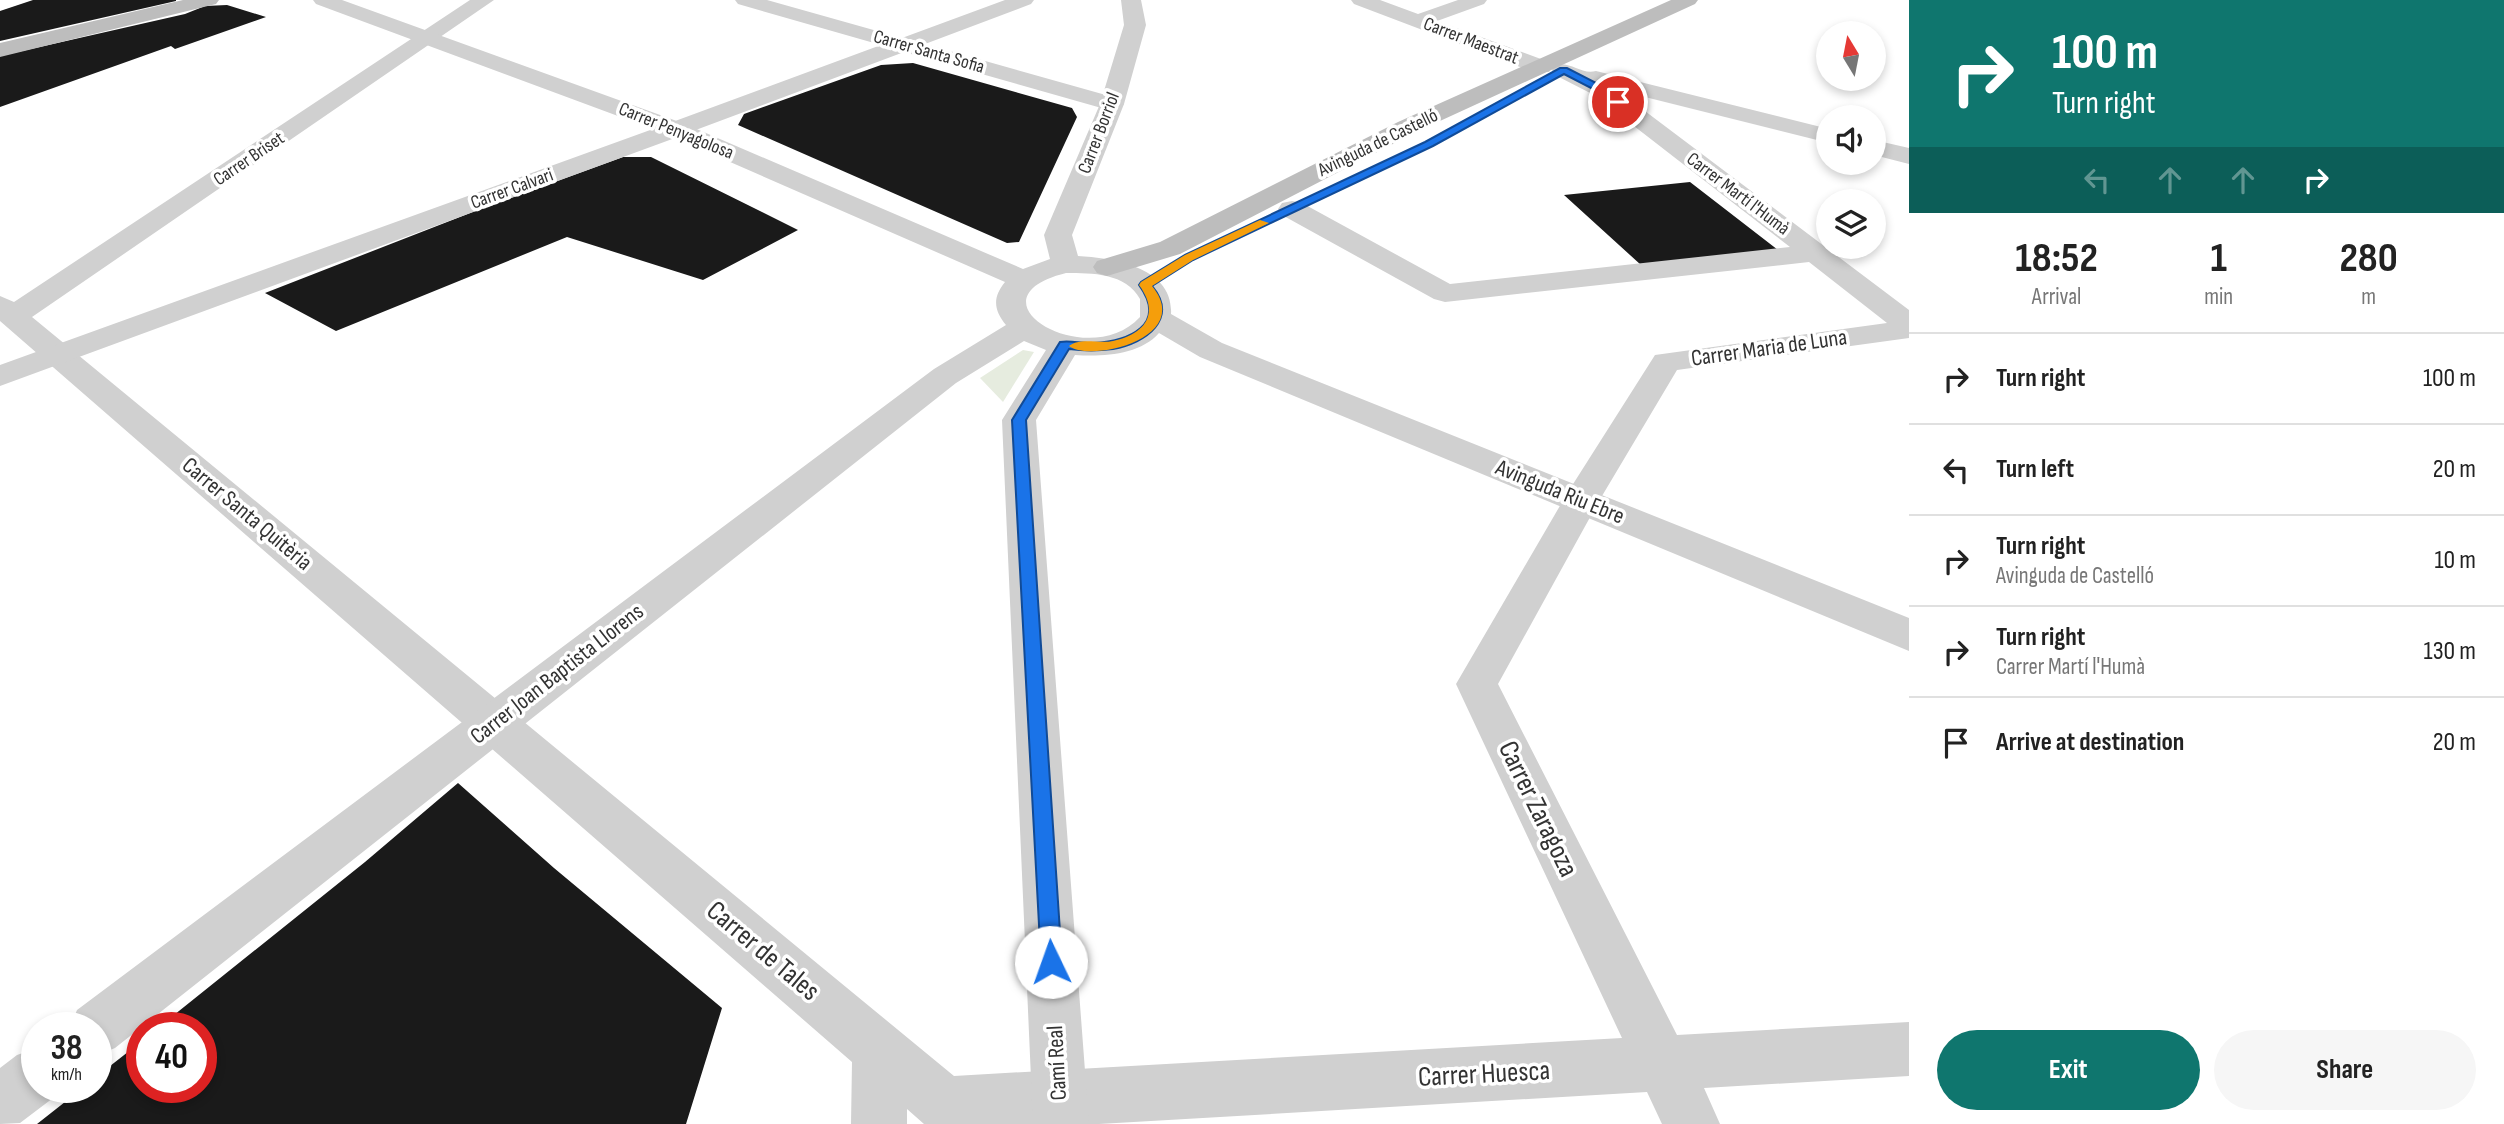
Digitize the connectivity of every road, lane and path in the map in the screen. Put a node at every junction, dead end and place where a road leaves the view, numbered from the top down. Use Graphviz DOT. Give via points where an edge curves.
graph roads {
  1 [pos="209,0"];
  2 [pos="323,0"];
  3 [pos="484,0"];
  4 [pos="745,0"];
  5 [pos="1024,0"];
  6 [pos="1131,0"];
  7 [pos="1361,0"];
  8 [pos="1477,0"];
  9 [pos="1688,0"];
  10 [pos="1714,0"];
  11 [pos="1418,21"];
  12 [pos="429,39"];
  13 [pos="903,44"];
  14 [pos="0,50"];
  15 [pos="1552,69"];
  16 [pos="1112,104"];
  17 [pos="676,129"];
  18 [pos="1816,133"];
  19 [pos="1441,137"];
  20 [pos="1886,150"];
  21 [pos="1909,156"];
  22 [pos="1379,168"];
  23 [pos="1292,209"];
  24 [pos="1815,253"];
  25 [pos="1066,264"];
  26 [pos="1107,267"];
  27 [pos="1022,279"];
  28 [pos="1145,285"];
  29 [pos="7,310"];
  30 [pos="1024,327"];
  31 [pos="1909,327"];
  32 [pos="1144,328"];
  33 [pos="1065,345"];
  34 [pos="58,355"];
  35 [pos="0,376"];
  36 [pos="1581,501"];
  37 [pos="1909,635"];
  38 [pos="494,722"];
  39 [pos="112,1017"];
  40 [pos="1909,1049"];
  41 [pos="880,1050"];
  42 [pos="1662,1064"];
  43 [pos="21,1087"];
  44 [pos="0,1103"];
  45 [pos="1060,1111"];
  46 [pos="938,1114"];
  47 [pos="879,1124"];
  48 [pos="1692,1124"];
  1 -- 14 [label="main road"];
  2 -- 12 [label="street, Carrer Penyagolosa"];
  3 -- 12 [label="street, Carrer Briset"];
  4 -- 13 [label="street, Carrer Santa Sofia"];
  5 -- 13 [label="street, Carrer Calvari"];
  6 -- 16 [label="street, Carrer Borriol" via="1135,25"];
  7 -- 11 [label="street, Carrer Maestrat"];
  8 -- 11 [label="street"];
  9 -- 15 [label="main road, Avinguda de Castelló"];
  10 -- 15 [label="main road, Avinguda de Castelló"];
  11 -- 15 [label="street, Carrer Maestrat"];
  12 -- 17 [label="street, Carrer Penyagolosa"];
  12 -- 29 [label="street, Carrer Briset"];
  13 -- 16 [label="street, Carrer Santa Sofia"];
  13 -- 17 [label="street, Carrer Calvari"];
  15 -- 18 [label="street"];
  15 -- 19 [label="main road, Avinguda de Castelló"];
  15 -- 24 [label="street, Carrer Martí l'Humà" via="1602,90"];
  15 -- 26 [label="main road, Avinguda de Castelló" via="1407,127 1170,248"];
  16 -- 25 [label="street, Carrer Borriol" via="1058,235"];
  17 -- 27 [label="street, Carrer Penyagolosa"];
  17 -- 34 [label="street, Carrer Calvari"];
  20 -- 21 [label="street"];
  22 -- 23 [label="main road, Avinguda de Castelló"];
  23 -- 24 [label="street" via="1445,293"];
  23 -- 28 [label="main road, Avinguda de Castelló" via="1189,258"];
  24 -- 31 [label="street, Carrer Martí l'Humà"];
  25 -- 26 [label="street"];
  25 -- 27 [label="street"];
  26 -- 28 [label="street"];
  27 -- 30 [label="street" via="1010,303"];
  28 -- 32 [label="street" via="1157,306"];
  29 -- 34 [label="street, Carrer Santa Quitèria"];
  30 -- 33 [label="street"];
  30 -- 38 [label="street, Carrer Joan Baptista Llorens" via="945,376"];
  31 -- 36 [label="street, Carrer Maria de Luna" via="1666,362"];
  32 -- 33 [label="street" via="1114,345"];
  32 -- 36 [label="street, Avinguda Riu Ebre" via="1211,350"];
  33 -- 45 [label="street, Camí Real" via="1019,420"];
  34 -- 35 [label="street, Carrer Calvari"];
  34 -- 38 [label="street, Carrer Santa Quitèria"];
  36 -- 37 [label="street, Avinguda Riu Ebre"];
  36 -- 42 [label="street, Carrer Zaragoza" via="1477,684"];
  38 -- 39 [label="street, Carrer Joan Baptista Llorens"];
  38 -- 41 [label="street, Carrer de Tales"];
  40 -- 42 [label="street, Carrer Huesca"];
  41 -- 46 [label="street, Carrer de Tales"];
  41 -- 47 [label="street"];
  42 -- 45 [label="street, Carrer Huesca"];
  42 -- 48 [label="street, Carrer Zaragoza"];
  43 -- 44 [label="street"];
  45 -- 46 [label="street, Carrer de Tales"];
}
